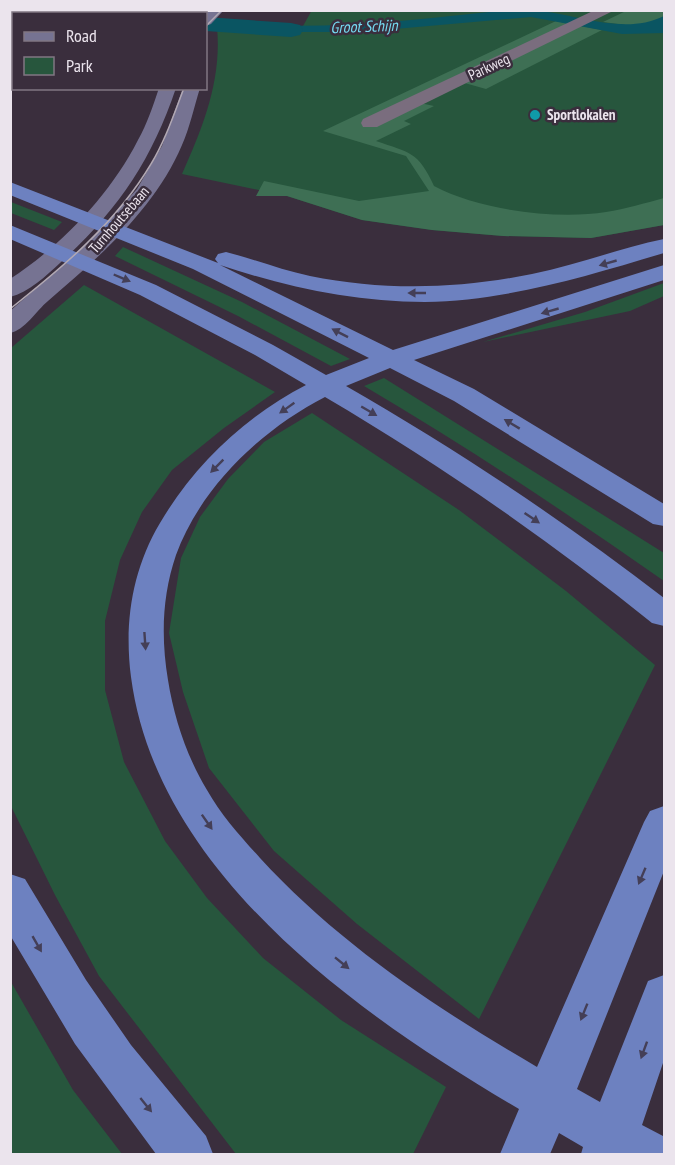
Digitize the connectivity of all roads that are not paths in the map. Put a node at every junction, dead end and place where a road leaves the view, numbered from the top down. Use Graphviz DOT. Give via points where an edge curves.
graph roads {
  1 [pos="608,10"];
  2 [pos="167,90"];
  3 [pos="191,90"];
  4 [pos="370,123"];
  5 [pos="10,180"];
  6 [pos="10,188"];
  7 [pos="10,231"];
  8 [pos="664,246"];
  9 [pos="664,272"];
  10 [pos="19,298"];
  11 [pos="10,326"];
  12 [pos="664,517"];
  13 [pos="664,615"];
  14 [pos="664,822"];
  15 [pos="10,892"];
  16 [pos="664,996"];
  17 [pos="188,1155"];
  18 [pos="525,1155"];
  19 [pos="606,1155"];
  20 [pos="645,1155"];
  1 -- 4 [label="street, Parkweg"];
  2 -- 10 [label="main road, Turnhoutsebaan" via="146,144 117,187 28,278"];
  3 -- 10 [label="main road, Turnhoutsebaan" via="161,167 145,192 113,230"];
  8 -- 5 [label="highway, one-way" via="606,264 502,287 454,294 378,293 320,286 228,260 100,204"];
  12 -- 6 [label="highway, one-way" via="464,394 201,264"];
  7 -- 13 [label="highway, one-way" via="148,290 264,350 393,425 593,559"];
  9 -- 20 [label="highway, one-way" via="357,372 293,404 261,427 207,477 185,506 154,564 144,628 162,734 191,799 270,899 353,971 446,1037"];
  10 -- 11 [label="main road, Turnhoutsebaan"];
  14 -- 18 [label="highway, one-way"];
  15 -- 17 [label="highway, one-way" via="37,944 91,1027 142,1101"];
  16 -- 19 [label="highway, one-way"];
}
